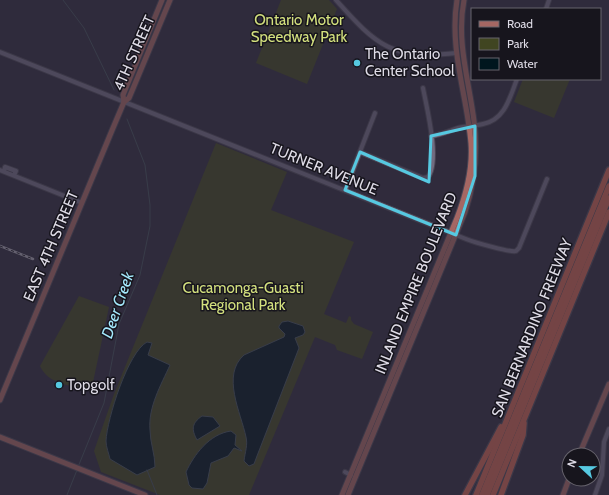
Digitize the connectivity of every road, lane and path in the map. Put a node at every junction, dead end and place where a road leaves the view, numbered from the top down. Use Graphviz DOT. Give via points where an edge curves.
graph roads {
  1 [pos="162,0"];
  2 [pos="170,0"];
  3 [pos="336,0"];
  4 [pos="457,0"];
  5 [pos="464,0"];
  6 [pos="0,52"];
  7 [pos="462,52"];
  8 [pos="456,53"];
  9 [pos="517,80"];
  10 [pos="423,88"];
  11 [pos="124,102"];
  12 [pos="375,113"];
  13 [pos="475,126"];
  14 [pos="468,127"];
  15 [pos="431,136"];
  16 [pos="360,152"];
  17 [pos="2,170"];
  18 [pos="609,170"];
  19 [pos="547,179"];
  20 [pos="609,186"];
  21 [pos="345,190"];
  22 [pos="609,198"];
  23 [pos="82,203"];
  24 [pos="609,212"];
  25 [pos="453,234"];
  26 [pos="609,384"];
  27 [pos="0,400"];
  28 [pos="526,414"];
  29 [pos="509,415"];
  30 [pos="609,429"];
  31 [pos="0,437"];
  32 [pos="582,447"];
  33 [pos="345,472"];
  34 [pos="351,475"];
  35 [pos="145,495"];
  36 [pos="342,495"];
  37 [pos="348,495"];
  38 [pos="465,495"];
  39 [pos="476,495"];
  40 [pos="482,495"];
  41 [pos="487,495"];
  42 [pos="493,495"];
  43 [pos="501,495"];
  44 [pos="595,495"];
  1 -- 11 [label="main road, 4TH STREET" via="123,95"];
  2 -- 11 [label="main road, 4TH STREET" via="129,98"];
  3 -- 8 [label="street" via="368,34 394,50 427,56"];
  4 -- 8 [label="main road, INLAND EMPIRE BOULEVARD" via="454,27"];
  5 -- 7 [label="main road, INLAND EMPIRE BOULEVARD"];
  6 -- 11 [label="street, TURNER AVENUE"];
  7 -- 8 [label="main road"];
  7 -- 13 [label="main road, INLAND EMPIRE BOULEVARD"];
  8 -- 14 [label="main road, INLAND EMPIRE BOULEVARD"];
  9 -- 13 [label="street" via="500,115 491,122"];
  10 -- 15 [label="street"];
  11 -- 21 [label="street, TURNER AVENUE"];
  11 -- 23 [label="main road, EAST 4TH STREET"];
  12 -- 16 [label="street"];
  13 -- 14 [label="street"];
  13 -- 25 [label="main road, INLAND EMPIRE BOULEVARD" via="475,176 468,205"];
  14 -- 15 [label="street"];
  14 -- 25 [label="main road, INLAND EMPIRE BOULEVARD" via="471,161 464,200"];
  15 -- 16 [label="street" via="432,162 430,173 425,179"];
  16 -- 21 [label="street"];
  17 -- 23 [label="street"];
  18 -- 29 [label="highway, SAN BERNARDINO FREEWAY"];
  19 -- 25 [label="street, TURNER AVENUE" via="516,251 510,252 496,246 483,245"];
  20 -- 40 [label="highway"];
  21 -- 25 [label="street, TURNER AVENUE"];
  22 -- 41 [label="highway"];
  23 -- 27 [label="main road, EAST 4TH STREET"];
  24 -- 28 [label="highway, SAN BERNARDINO FREEWAY"];
  25 -- 34 [label="main road, INLAND EMPIRE BOULEVARD"];
  25 -- 37 [label="main road, INLAND EMPIRE BOULEVARD"];
  26 -- 32 [label="main road"];
  28 -- 42 [label="highway, SAN BERNARDINO FREEWAY"];
  28 -- 43 [label="highway" via="523,435"];
  29 -- 38 [label="highway" via="494,438"];
  29 -- 39 [label="highway, SAN BERNARDINO FREEWAY"];
  30 -- 44 [label="street" via="604,442 602,475"];
  31 -- 35 [label="main road"];
  33 -- 34 [label="street"];
  34 -- 36 [label="main road, INLAND EMPIRE BOULEVARD"];
}
